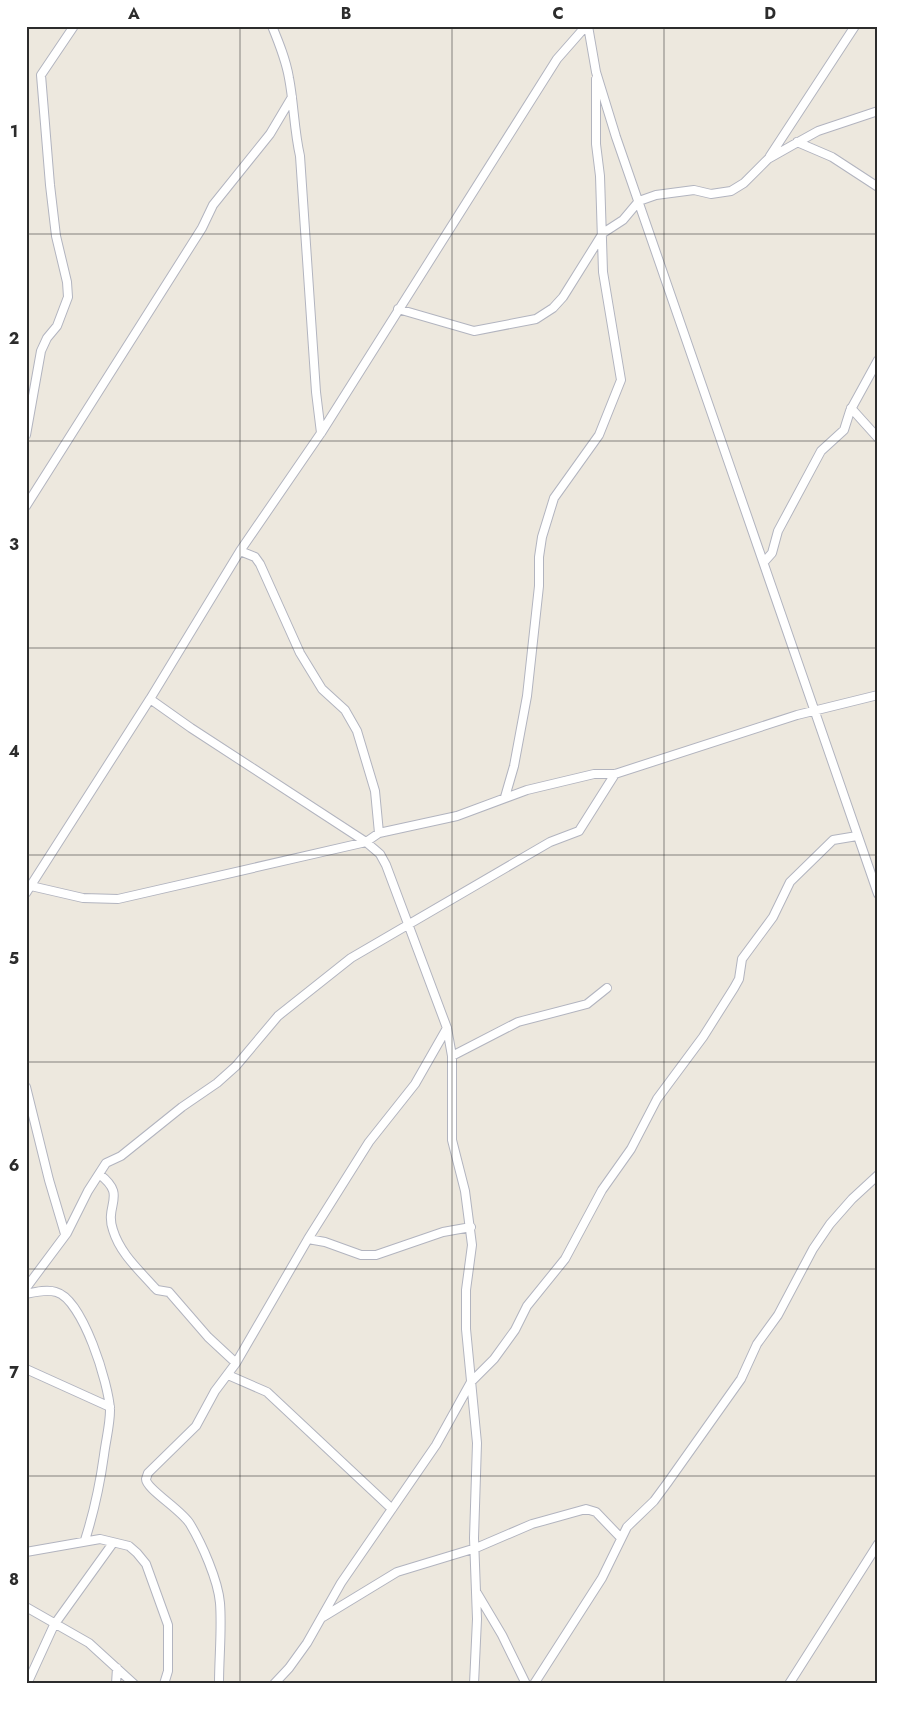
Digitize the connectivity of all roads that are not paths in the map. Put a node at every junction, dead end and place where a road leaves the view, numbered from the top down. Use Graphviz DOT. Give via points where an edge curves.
graph roads {
  1 [pos="74,26"];
  2 [pos="272,26"];
  3 [pos="587,26"];
  4 [pos="854,26"];
  5 [pos="596,72"];
  6 [pos="292,97"];
  7 [pos="878,110"];
  8 [pos="797,142"];
  9 [pos="768,159"];
  10 [pos="878,187"];
  11 [pos="639,201"];
  12 [pos="603,233"];
  13 [pos="398,309"];
  14 [pos="878,360"];
  15 [pos="851,408"];
  16 [pos="321,433"];
  17 [pos="26,435"];
  18 [pos="878,438"];
  19 [pos="26,506"];
  20 [pos="240,551"];
  21 [pos="764,562"];
  22 [pos="878,695"];
  23 [pos="150,699"];
  24 [pos="815,712"];
  25 [pos="615,774"];
  26 [pos="505,797"];
  27 [pos="380,833"];
  28 [pos="857,836"];
  29 [pos="366,842"];
  30 [pos="28,889"];
  31 [pos="878,894"];
  32 [pos="410,926"];
  33 [pos="607,988"];
  34 [pos="447,1028"];
  35 [pos="452,1056"];
  36 [pos="26,1087"];
  37 [pos="99,1174"];
  38 [pos="878,1175"];
  39 [pos="470,1227"];
  40 [pos="65,1234"];
  41 [pos="308,1239"];
  42 [pos="26,1288"];
  43 [pos="26,1294"];
  44 [pos="236,1363"];
  45 [pos="26,1369"];
  46 [pos="228,1375"];
  47 [pos="471,1382"];
  48 [pos="110,1408"];
  49 [pos="392,1509"];
  50 [pos="621,1538"];
  51 [pos="85,1540"];
  52 [pos="113,1543"];
  53 [pos="878,1544"];
  54 [pos="476,1548"];
  55 [pos="26,1552"];
  56 [pos="477,1593"];
  57 [pos="26,1607"];
  58 [pos="321,1619"];
  59 [pos="54,1625"];
  60 [pos="117,1668"];
  61 [pos="27,1684"];
  62 [pos="116,1684"];
  63 [pos="134,1684"];
  64 [pos="164,1684"];
  65 [pos="219,1684"];
  66 [pos="274,1684"];
  67 [pos="474,1684"];
  68 [pos="526,1684"];
  69 [pos="534,1684"];
  70 [pos="789,1684"];
  1 -- 17 [label="street" via="41,74 56,236 68,297 57,326 41,351"];
  2 -- 6 [label="street" via="284,56"];
  3 -- 5 [label="street"];
  3 -- 13 [label="street" via="557,59"];
  4 -- 9 [label="street"];
  5 -- 11 [label="street"];
  5 -- 12 [label="street" via="596,144"];
  6 -- 16 [label="street" via="300,156"];
  6 -- 19 [label="street" via="270,134 213,205 202,228"];
  7 -- 8 [label="street" via="818,131"];
  8 -- 9 [label="street"];
  8 -- 10 [label="street" via="832,157"];
  9 -- 11 [label="street" via="731,191 711,194 694,190 656,195"];
  11 -- 12 [label="street" via="623,220"];
  11 -- 21 [label="street"];
  12 -- 13 [label="street" via="563,297 536,319 474,331"];
  12 -- 26 [label="street" via="603,272 621,380 599,435 554,498 542,537 527,696"];
  13 -- 16 [label="street"];
  14 -- 15 [label="street"];
  15 -- 18 [label="street"];
  15 -- 21 [label="street" via="844,430 821,451 778,531 772,553"];
  16 -- 20 [label="street"];
  20 -- 23 [label="street"];
  20 -- 27 [label="street" via="255,557 260,564 300,653 322,689 352,718 371,774"];
  21 -- 24 [label="street"];
  22 -- 24 [label="street"];
  23 -- 29 [label="street"];
  23 -- 30 [label="street"];
  24 -- 25 [label="street" via="798,714"];
  24 -- 28 [label="street"];
  25 -- 26 [label="street" via="594,774"];
  25 -- 32 [label="street" via="579,830 550,842"];
  26 -- 27 [label="street" via="458,816"];
  27 -- 29 [label="street"];
  28 -- 31 [label="street"];
  28 -- 47 [label="street" via="833,840 790,882 773,917 742,959 734,988 703,1037 656,1099 632,1149 602,1190 565,1259 527,1306 494,1359"];
  29 -- 30 [label="street" via="118,899 83,898"];
  29 -- 32 [label="street" via="380,854 386,865"];
  32 -- 34 [label="street"];
  32 -- 37 [label="street" via="351,958 278,1016 236,1066 217,1083 121,1156 106,1163"];
  33 -- 35 [label="street" via="587,1004 518,1022"];
  34 -- 35 [label="street"];
  34 -- 41 [label="street" via="415,1084 370,1142"];
  35 -- 39 [label="street" via="452,1140"];
  36 -- 40 [label="street"];
  37 -- 40 [label="street"];
  37 -- 44 [label="street" via="111,1184 115,1196 112,1228 120,1248 157,1290 169,1292 208,1337"];
  38 -- 50 [label="street" via="830,1224 778,1315 757,1344 741,1379 654,1501 633,1519"];
  39 -- 41 [label="street" via="443,1232 376,1255 362,1255"];
  39 -- 47 [label="street" via="472,1245 466,1290 466,1329"];
  40 -- 42 [label="street"];
  41 -- 44 [label="street"];
  43 -- 48 [label="street" via="55,1291 71,1304 92,1340"];
  44 -- 46 [label="street"];
  45 -- 48 [label="street"];
  46 -- 49 [label="street" via="267,1392"];
  46 -- 65 [label="street" via="196,1426 148,1473 146,1479 148,1487 189,1521 204,1552 220,1601"];
  47 -- 49 [label="street" via="436,1445"];
  47 -- 54 [label="street" via="477,1443"];
  48 -- 51 [label="street" via="101,1479"];
  49 -- 58 [label="street" via="341,1583"];
  50 -- 54 [label="street" via="596,1512 586,1509 532,1524"];
  50 -- 69 [label="street" via="602,1578"];
  51 -- 52 [label="street" via="100,1539"];
  51 -- 55 [label="street"];
  52 -- 59 [label="street"];
  52 -- 64 [label="street" via="129,1546 144,1560 165,1614 170,1644"];
  53 -- 70 [label="street"];
  54 -- 56 [label="street"];
  54 -- 58 [label="street" via="397,1572"];
  56 -- 67 [label="street"];
  56 -- 68 [label="street"];
  57 -- 59 [label="street"];
  58 -- 66 [label="street" via="294,1662"];
  59 -- 60 [label="street" via="89,1643"];
  59 -- 61 [label="street"];
  60 -- 62 [label="street"];
  60 -- 63 [label="street"];
}
